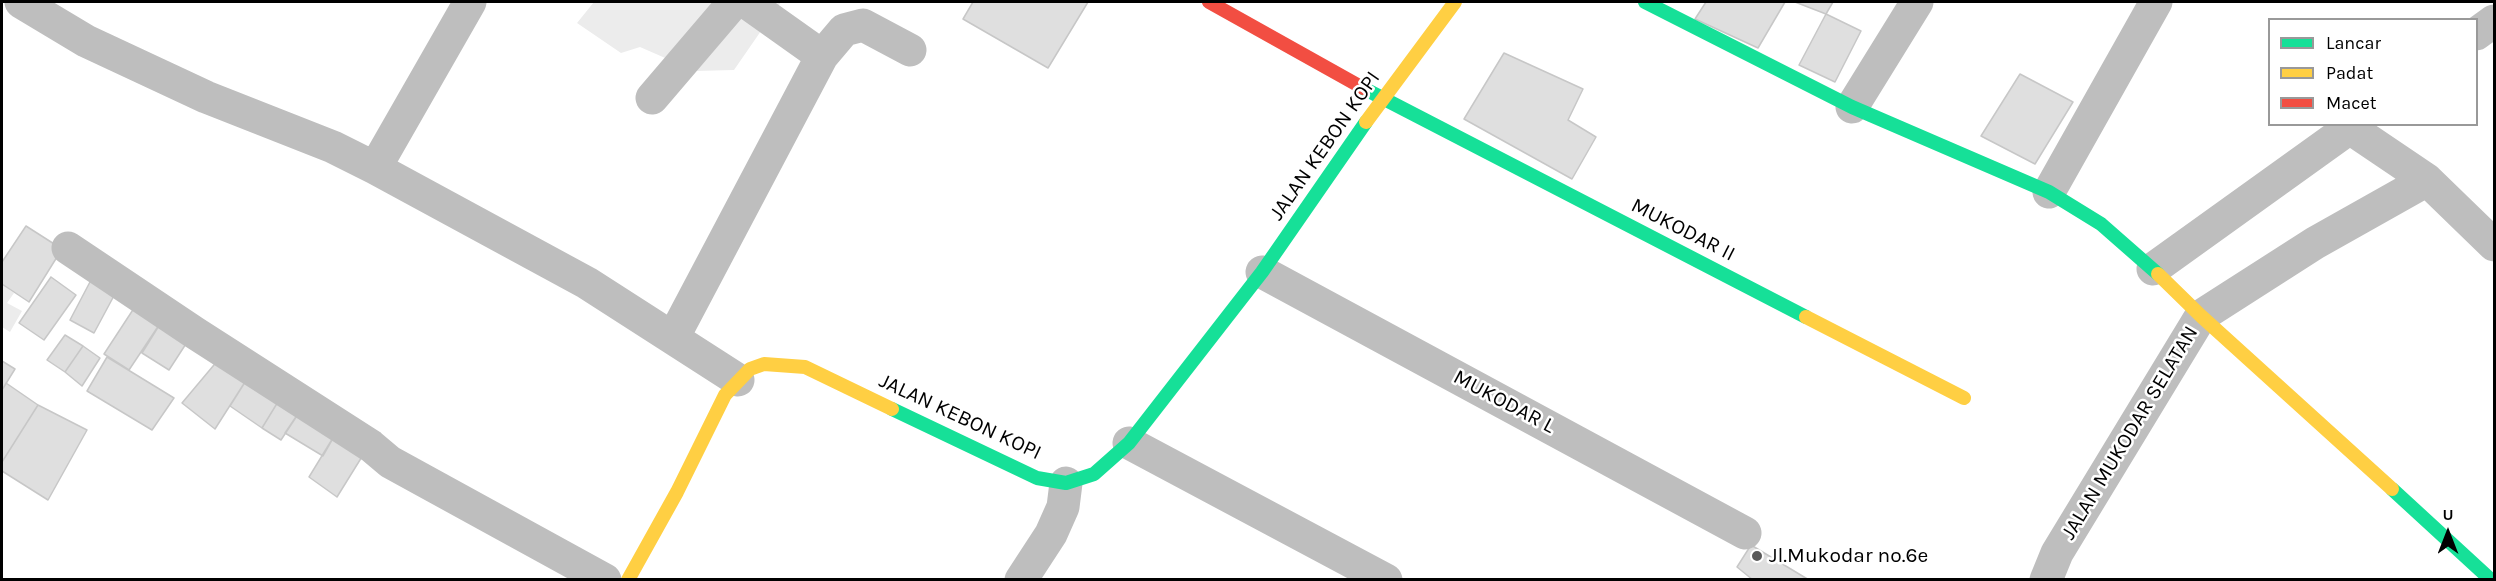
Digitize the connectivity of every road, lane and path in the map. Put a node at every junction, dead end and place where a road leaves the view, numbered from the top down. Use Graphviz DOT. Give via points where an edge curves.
graph roads {
  1 [pos="21,2"];
  2 [pos="470,2"];
  3 [pos="734,2"];
  4 [pos="746,2"];
  5 [pos="1209,2"];
  6 [pos="1455,2"];
  7 [pos="1645,2"];
  8 [pos="1917,2"];
  9 [pos="2156,2"];
  10 [pos="2494,21"];
  11 [pos="2478,33"];
  12 [pos="910,50"];
  13 [pos="822,56"];
  14 [pos="652,98"];
  15 [pos="1382,99"];
  16 [pos="1852,107"];
  17 [pos="2353,126"];
  18 [pos="375,168"];
  19 [pos="2427,180"];
  20 [pos="2049,192"];
  21 [pos="2494,245"];
  22 [pos="68,248"];
  23 [pos="2153,269"];
  24 [pos="1262,272"];
  25 [pos="2201,316"];
  26 [pos="673,338"];
  27 [pos="738,380"];
  28 [pos="1964,398"];
  29 [pos="1130,443"];
  30 [pos="1066,483"];
  31 [pos="1745,533"];
  32 [pos="606,579"];
  33 [pos="628,579"];
  34 [pos="1021,579"];
  35 [pos="1386,579"];
  36 [pos="2046,579"];
  37 [pos="2491,579"];
  1 -- 18 [label="street" via="86,41"];
  2 -- 18 [label="street"];
  3 -- 14 [label="street"];
  4 -- 13 [label="street"];
  5 -- 15 [label="street, MUKODAR II"];
  6 -- 15 [label="street, JALAN KEBON KOPI"];
  7 -- 16 [label="street"];
  8 -- 16 [label="street"];
  9 -- 20 [label="street"];
  10 -- 11 [label="street"];
  12 -- 13 [label="street" via="863,25 844,30"];
  13 -- 26 [label="street"];
  15 -- 24 [label="street, JALAN KEBON KOPI"];
  15 -- 28 [label="street, MUKODAR II"];
  16 -- 20 [label="street"];
  17 -- 19 [label="street"];
  17 -- 23 [label="street"];
  18 -- 26 [label="street" via="587,283"];
  19 -- 21 [label="street"];
  19 -- 25 [label="street, JALAN MUKODAR SELATAN" via="2315,243"];
  20 -- 23 [label="street" via="2101,224"];
  22 -- 32 [label="street" via="390,462"];
  23 -- 25 [label="street"];
  24 -- 29 [label="street, JALAN KEBON KOPI"];
  24 -- 31 [label="street, MUKODAR L"];
  25 -- 36 [label="street, JALAN MUKODAR SELATAN" via="2056,553"];
  25 -- 37 [label="street"];
  26 -- 27 [label="street"];
  27 -- 30 [label="street, JALAN KEBON KOPI" via="750,369 764,364 805,367 1037,478"];
  27 -- 33 [label="street, JALAN KEBON KOPI" via="725,395"];
  29 -- 30 [label="street, JALAN KEBON KOPI" via="1094,474"];
  29 -- 35 [label="street"];
  30 -- 34 [label="street" via="1063,507 1051,534"];
}
